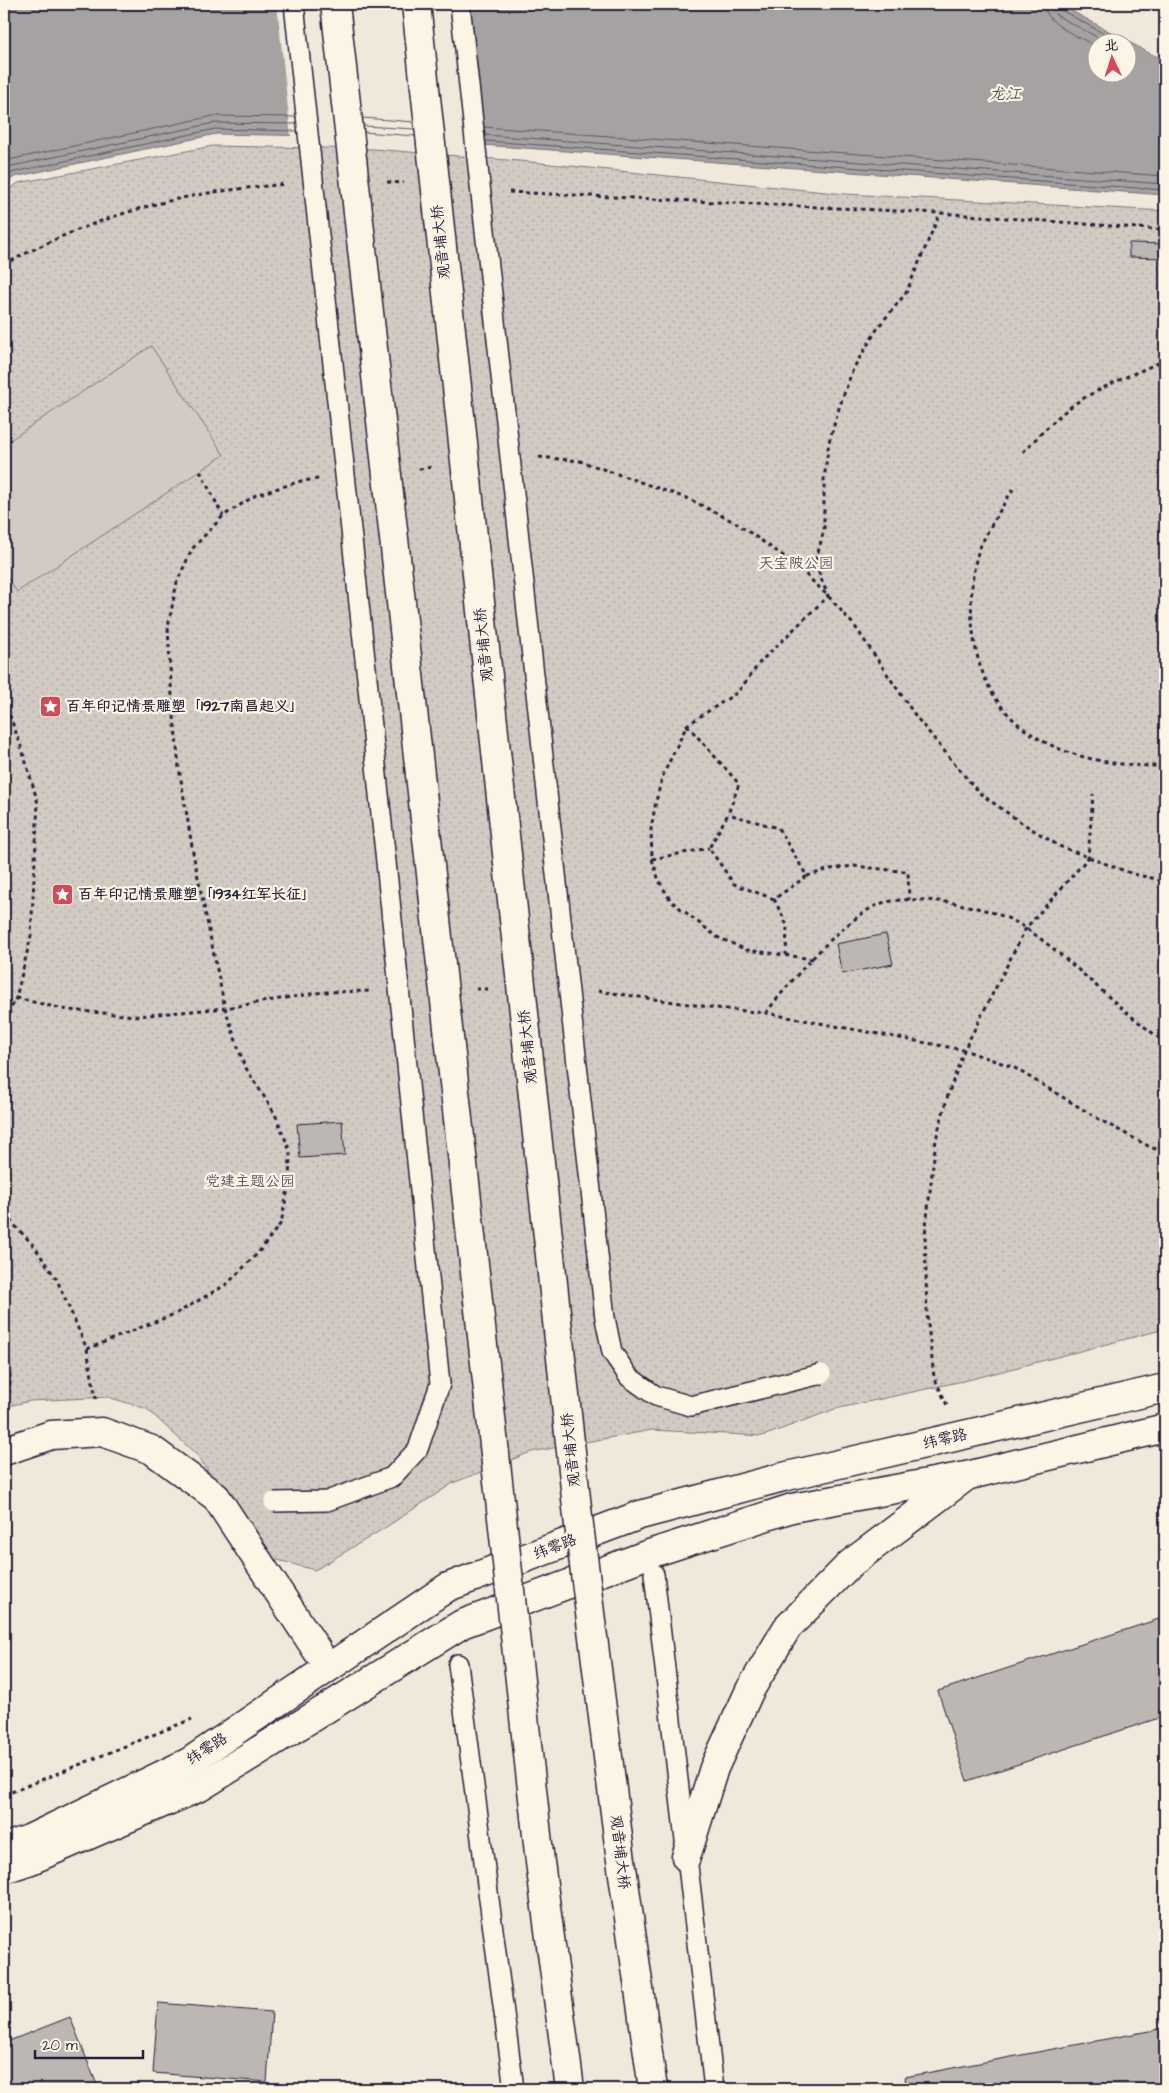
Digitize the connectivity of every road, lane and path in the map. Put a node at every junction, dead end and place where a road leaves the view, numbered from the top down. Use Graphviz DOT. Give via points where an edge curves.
graph roads {
  1 [pos="294,4"];
  2 [pos="335,4"];
  3 [pos="416,4"];
  4 [pos="460,4"];
  5 [pos="378,182"];
  6 [pos="290,183"];
  7 [pos="407,183"];
  8 [pos="501,191"];
  9 [pos="940,213"];
  10 [pos="1165,230"];
  11 [pos="4,265"];
  12 [pos="1165,360"];
  13 [pos="1023,452"];
  14 [pos="200,471"];
  15 [pos="1014,489"];
  16 [pos="223,516"];
  17 [pos="4,700"];
  18 [pos="687,726"];
  19 [pos="1165,766"];
  20 [pos="1093,794"];
  21 [pos="728,814"];
  22 [pos="709,848"];
  23 [pos="652,858"];
  24 [pos="807,876"];
  25 [pos="774,899"];
  26 [pos="909,900"];
  27 [pos="1026,928"];
  28 [pos="786,955"];
  29 [pos="814,959"];
  30 [pos="497,988"];
  31 [pos="468,989"];
  32 [pos="595,990"];
  33 [pos="381,991"];
  34 [pos="16,998"];
  35 [pos="766,1013"];
  36 [pos="4,1024"];
  37 [pos="1165,1042"];
  38 [pos="964,1050"];
  39 [pos="1165,1151"];
  40 [pos="4,1214"];
  41 [pos="4,1334"];
  42 [pos="822,1374"];
  43 [pos="1165,1388"];
  44 [pos="950,1413"];
  45 [pos="5,1420"];
  46 [pos="1165,1428"];
  47 [pos="102,1432"];
  48 [pos="4,1451"];
  49 [pos="966,1476"];
  50 [pos="274,1502"];
  51 [pos="654,1574"];
  52 [pos="318,1652"];
  53 [pos="458,1664"];
  54 [pos="192,1718"];
  55 [pos="4,1795"];
  56 [pos="4,1848"];
  57 [pos="686,1857"];
  58 [pos="4,1869"];
  59 [pos="514,2089"];
  60 [pos="570,2089"];
  61 [pos="653,2089"];
  62 [pos="714,2089"];
  1 -- 50 [label="lane, bridge" via="440,1384 418,1449 392,1477 327,1501"];
  2 -- 60 [label="main road, bridge" via="539,1852"];
  3 -- 61 [label="main road, 观音埔大桥, bridge" via="578,1517"];
  4 -- 42 [label="lane, bridge" via="605,1318 612,1352 629,1377 656,1396 691,1406"];
  5 -- 7 [label="path"];
  6 -- 11 [label="path" via="203,194 121,214 43,243"];
  8 -- 9 [label="path"];
  9 -- 10 [label="path"];
  9 -- 18 [label="path" via="906,293 853,369 829,442 824,480 824,530 815,563 828,596 761,661 738,692"];
  12 -- 13 [label="path" via="1083,398"];
  14 -- 16 [label="path"];
  15 -- 19 [label="path" via="977,554 971,589 977,658 987,686 1023,730 1046,744 1098,762"];
  17 -- 34 [label="path" via="38,803 31,936"];
  18 -- 21 [label="path" via="739,784"];
  18 -- 23 [label="path" via="663,776 656,801"];
  20 -- 27 [label="path" via="1088,858"];
  21 -- 22 [label="path"];
  21 -- 24 [label="path" via="778,828"];
  22 -- 23 [label="path"];
  22 -- 25 [label="path" via="734,884"];
  23 -- 28 [label="path" via="671,901 717,937 748,950"];
  24 -- 25 [label="path"];
  24 -- 26 [label="path" via="854,866 908,872"];
  25 -- 28 [label="path" via="787,926"];
  26 -- 27 [label="path" via="943,900 984,909"];
  26 -- 29 [label="path" via="878,905 842,929"];
  27 -- 37 [label="path" via="1122,1010"];
  27 -- 38 [label="path"];
  28 -- 29 [label="path"];
  29 -- 35 [label="path"];
  30 -- 31 [label="path"];
  32 -- 35 [label="path"];
  33 -- 34 [label="path" via="323,992 225,1008 137,1016 68,1010"];
  34 -- 36 [label="path"];
  35 -- 38 [label="path"];
  38 -- 39 [label="path" via="1013,1067 1102,1121 1152,1148"];
  38 -- 44 [label="path" via="936,1139 925,1236 927,1315 934,1377"];
  40 -- 47 [label="path" via="34,1246 57,1280 87,1350"];
  41 -- 45 [label="path" via="11,1387"];
  43 -- 56 [label="main road, 纬零路" via="783,1477 640,1515 448,1587 189,1762"];
  46 -- 49 [label="main road, 纬零路"];
  47 -- 48 [label="main road" via="51,1436"];
  47 -- 52 [label="main road" via="152,1450 216,1497"];
  49 -- 57 [label="main road" via="850,1564 787,1628 750,1690 714,1768"];
  49 -- 58 [label="main road, 纬零路" via="792,1508 646,1556 462,1624 200,1787"];
  51 -- 57 [label="lane"];
  53 -- 59 [label="lane"];
  54 -- 55 [label="path"];
  57 -- 62 [label="lane"];
}
